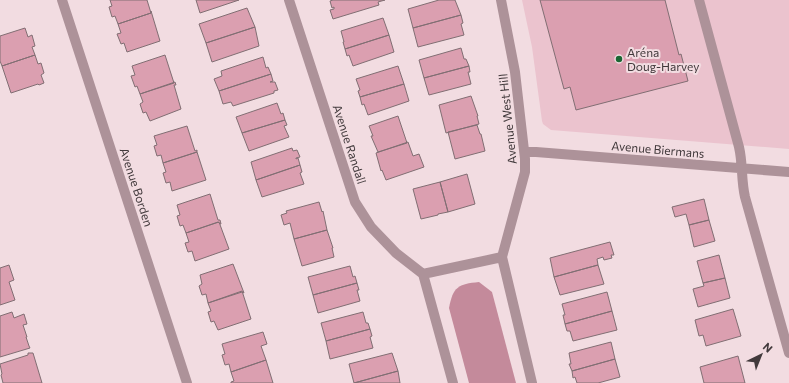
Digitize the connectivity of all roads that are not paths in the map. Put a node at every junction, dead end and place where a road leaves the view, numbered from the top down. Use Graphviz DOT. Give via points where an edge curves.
graph roads {
  1 [pos="62,0"];
  2 [pos="289,0"];
  3 [pos="501,0"];
  4 [pos="699,0"];
  5 [pos="525,152"];
  6 [pos="742,169"];
  7 [pos="789,172"];
  8 [pos="502,257"];
  9 [pos="423,274"];
  10 [pos="789,353"];
  11 [pos="187,383"];
  12 [pos="454,383"];
  13 [pos="532,383"];
  1 -- 11 [label="street, Avenue Borden"];
  2 -- 9 [label="street, Avenue Randall" via="355,202 372,227 396,253"];
  3 -- 5 [label="street, Avenue West Hill" via="515,72"];
  4 -- 6 [label="street" via="739,147"];
  5 -- 6 [label="street, Avenue Biermans"];
  5 -- 8 [label="street, Avenue West Hill" via="525,172"];
  6 -- 7 [label="street, Avenue Biermans"];
  6 -- 10 [label="street" via="745,197"];
  8 -- 9 [label="street"];
  8 -- 13 [label="street, Avenue West Hill"];
  9 -- 12 [label="street"];
}
